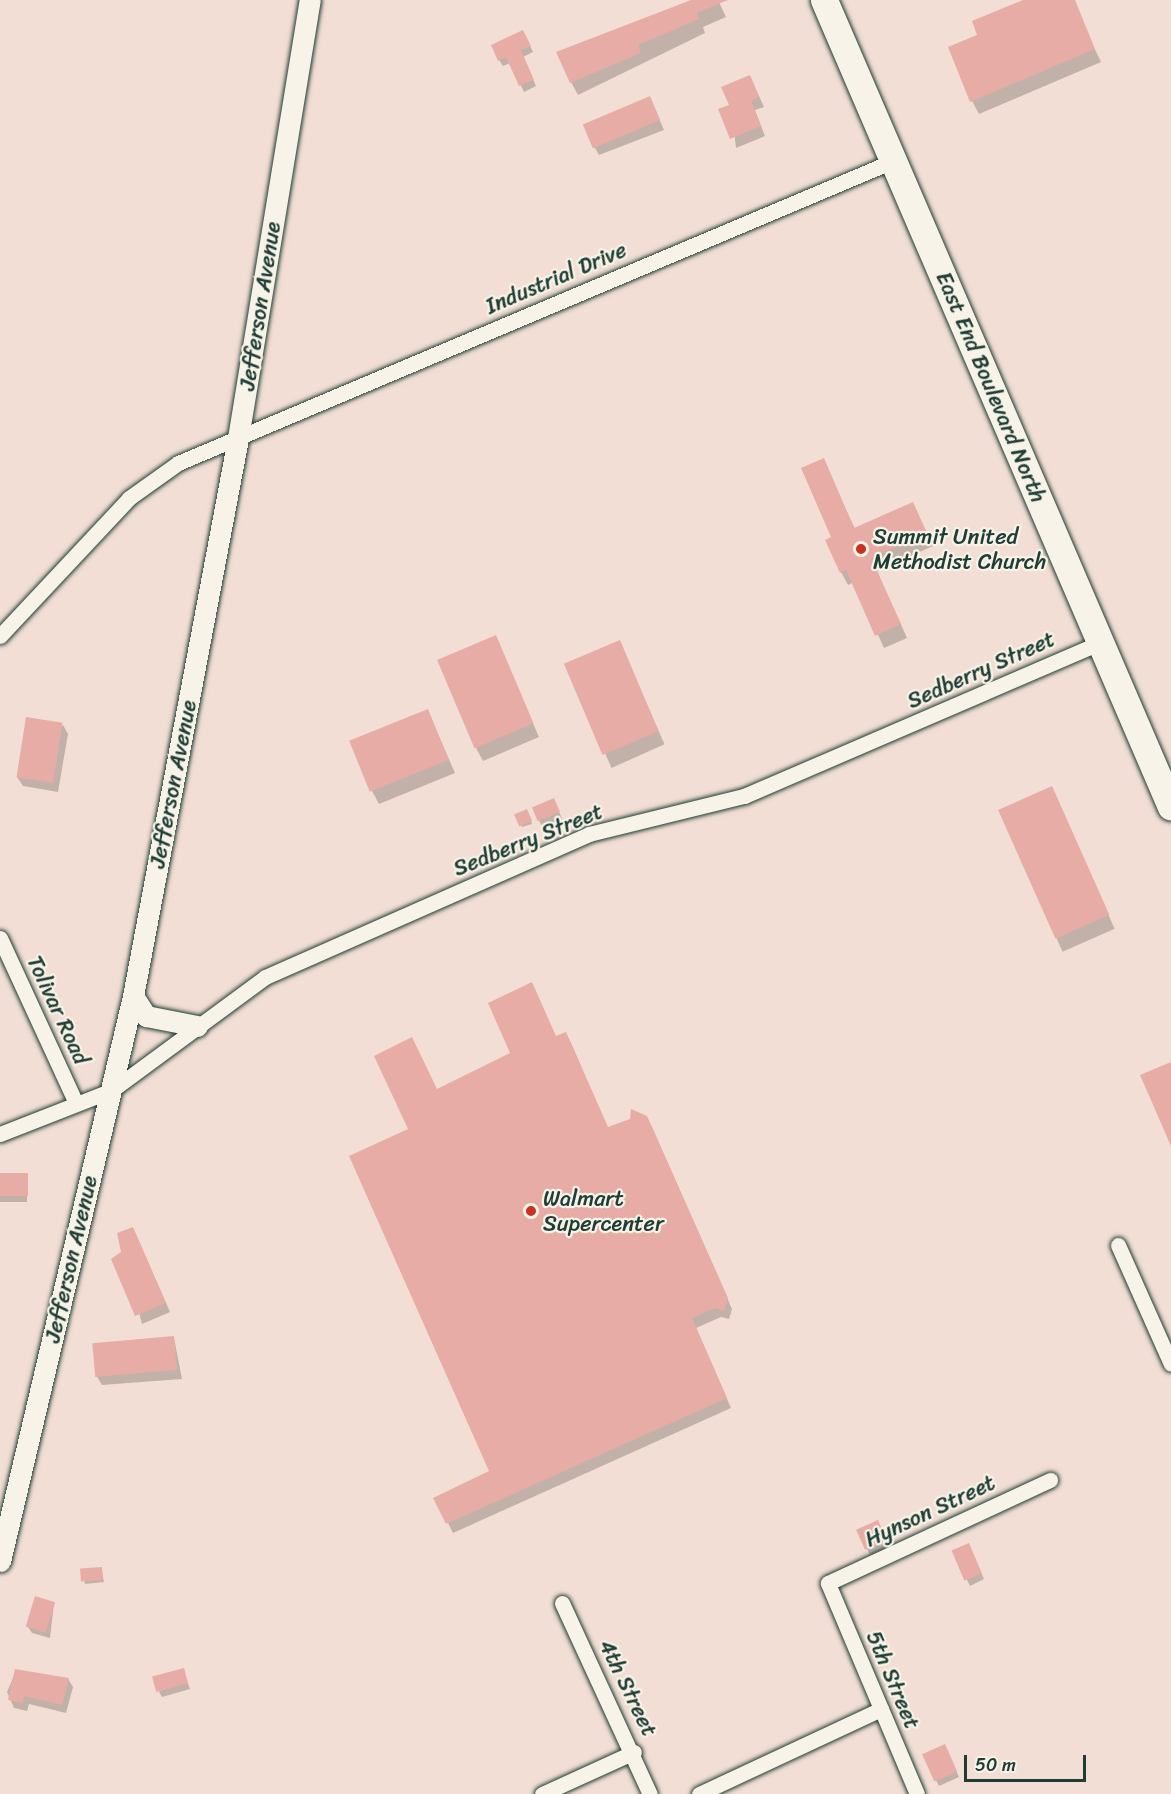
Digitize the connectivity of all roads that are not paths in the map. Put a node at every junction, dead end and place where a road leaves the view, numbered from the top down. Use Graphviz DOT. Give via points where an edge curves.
graph roads {
  1 [pos="310,0"];
  2 [pos="824,0"];
  3 [pos="893,161"];
  4 [pos="238,438"];
  5 [pos="0,636"];
  6 [pos="1101,642"];
  7 [pos="1171,807"];
  8 [pos="0,938"];
  9 [pos="133,996"];
  10 [pos="197,1026"];
  11 [pos="112,1090"];
  12 [pos="75,1101"];
  13 [pos="0,1134"];
  14 [pos="1118,1245"];
  15 [pos="1171,1364"];
  16 [pos="1050,1480"];
  17 [pos="0,1561"];
  18 [pos="828,1582"];
  19 [pos="562,1603"];
  20 [pos="881,1709"];
  21 [pos="634,1752"];
  22 [pos="542,1794"];
  23 [pos="650,1794"];
  24 [pos="699,1794"];
  25 [pos="917,1794"];
  1 -- 4 [label="street, Jefferson Avenue"];
  2 -- 3 [label="highway, East End Boulevard North"];
  3 -- 4 [label="street, Industrial Drive"];
  3 -- 6 [label="highway, East End Boulevard North"];
  4 -- 5 [label="street, Industrial Drive" via="178,463 129,498"];
  4 -- 9 [label="street, Jefferson Avenue"];
  6 -- 7 [label="highway, East End Boulevard North"];
  6 -- 10 [label="street, Sedberry Street" via="744,796 589,834 265,977"];
  8 -- 12 [label="street, Tolivar Road"];
  9 -- 10 [label="street" via="146,1016"];
  9 -- 11 [label="street, Jefferson Avenue"];
  10 -- 11 [label="street, Sedberry Street"];
  11 -- 12 [label="street, Sedberry Street"];
  11 -- 17 [label="street, Jefferson Avenue"];
  12 -- 13 [label="street, Sedberry Street"];
  14 -- 15 [label="street"];
  16 -- 18 [label="street, Hynson Street"];
  18 -- 20 [label="street, 5th Street"];
  19 -- 21 [label="street, 4th Street"];
  20 -- 24 [label="street"];
  20 -- 25 [label="street, 5th Street"];
  21 -- 22 [label="street"];
  21 -- 23 [label="street, 4th Street"];
}
